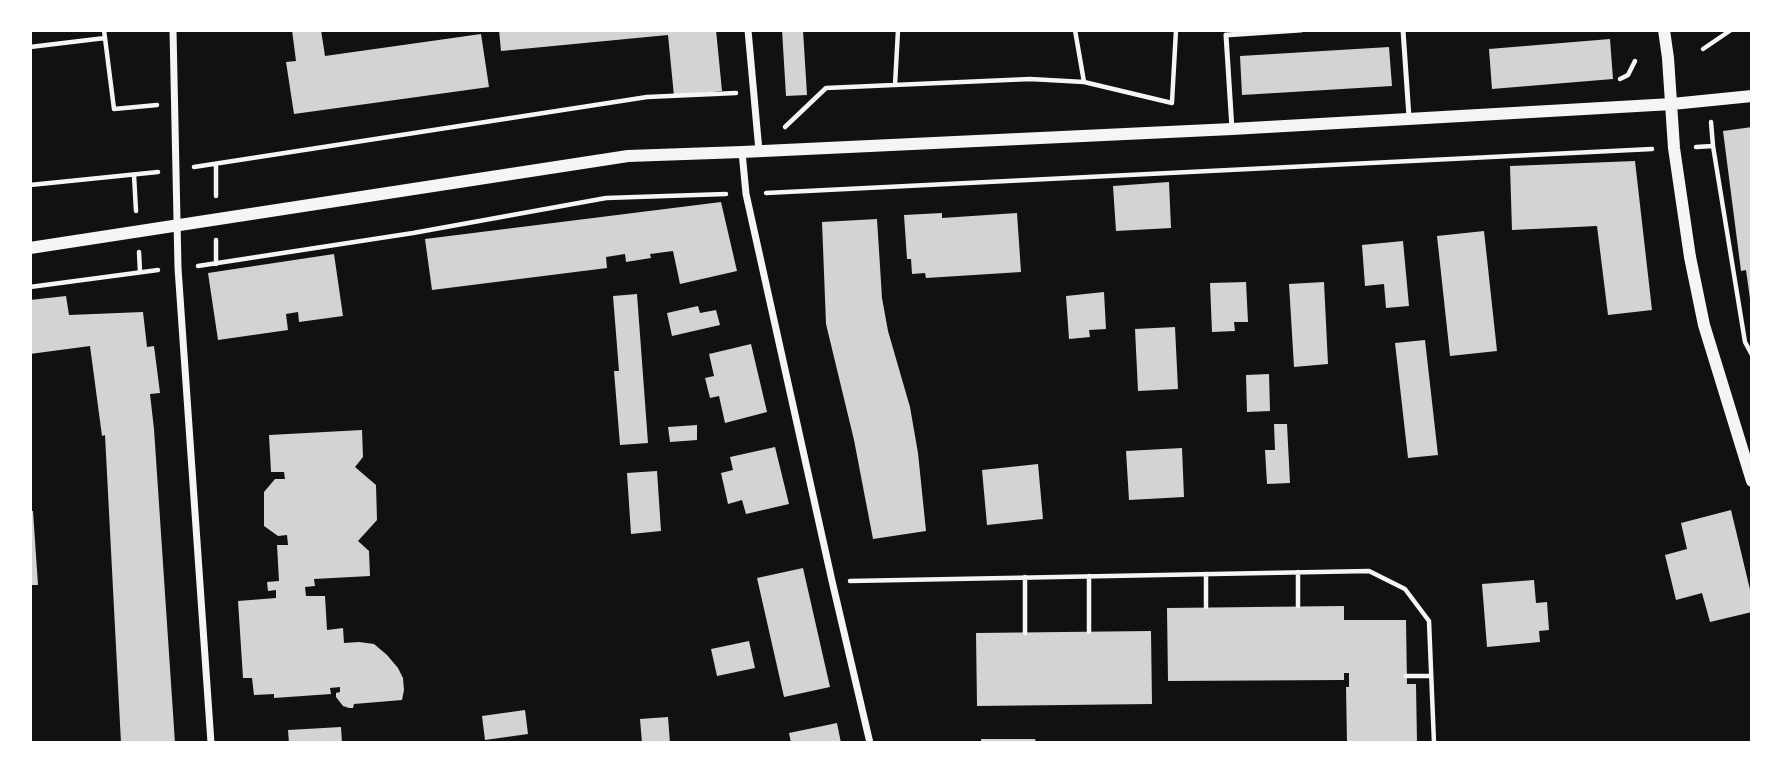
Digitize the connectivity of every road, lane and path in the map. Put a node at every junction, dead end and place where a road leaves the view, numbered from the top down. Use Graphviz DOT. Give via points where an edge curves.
graph roads {
  1 [pos="104,30"];
  2 [pos="173,30"];
  3 [pos="748,30"];
  4 [pos="898,30"];
  5 [pos="1075,30"];
  6 [pos="1176,30"];
  7 [pos="1301,30"];
  8 [pos="1403,30"];
  9 [pos="1664,30"];
  10 [pos="1731,30"];
  11 [pos="105,38"];
  12 [pos="30,47"];
  13 [pos="1703,49"];
  14 [pos="1635,61"];
  15 [pos="1620,79"];
  16 [pos="1084,82"];
  17 [pos="895,85"];
  18 [pos="754,92"];
  19 [pos="1752,96"];
  20 [pos="1172,103"];
  21 [pos="175,104"];
  22 [pos="1672,104"];
  23 [pos="1409,118"];
  24 [pos="1711,122"];
  25 [pos="1232,129"];
  26 [pos="1172,132"];
  27 [pos="1626,150"];
  28 [pos="742,152"];
  29 [pos="759,152"];
  30 [pos="216,164"];
  31 [pos="134,174"];
  32 [pos="30,185"];
  33 [pos="746,194"];
  34 [pos="178,226"];
  35 [pos="30,248"];
  36 [pos="216,264"];
  37 [pos="140,272"];
  38 [pos="30,287"];
  39 [pos="1752,355"];
  40 [pos="1752,481"];
  41 [pos="1298,572"];
  42 [pos="1206,574"];
  43 [pos="1089,576"];
  44 [pos="1025,577"];
  45 [pos="832,581"];
  46 [pos="1298,606"];
  47 [pos="1206,607"];
  48 [pos="1089,632"];
  49 [pos="1025,633"];
  50 [pos="1406,676"];
  51 [pos="1432,676"];
  52 [pos="211,743"];
  53 [pos="870,743"];
  54 [pos="1434,743"];
  1 -- 11 [label="path"];
  2 -- 21 [label="street"];
  3 -- 18 [label="street"];
  4 -- 17 [label="path"];
  5 -- 16 [label="path"];
  6 -- 20 [label="path"];
  7 -- 25 [label="lane" via="1226,35"];
  8 -- 23 [label="lane"];
  9 -- 22 [label="street"];
  10 -- 13 [label="path"];
  11 -- 12 [label="path"];
  11 -- 21 [label="path" via="114,109"];
  14 -- 15 [label="path" via="1629,75"];
  16 -- 17 [label="path" via="1030,79"];
  16 -- 20 [label="path"];
  17 -- 29 [label="path" via="826,88"];
  18 -- 29 [label="street"];
  18 -- 30 [label="path" via="648,97"];
  19 -- 22 [label="street"];
  20 -- 26 [label="path"];
  21 -- 34 [label="street"];
  22 -- 23 [label="street"];
  22 -- 40 [label="street" via="1674,148 1704,325"];
  23 -- 25 [label="street"];
  24 -- 39 [label="path" via="1745,342"];
  25 -- 26 [label="street"];
  26 -- 29 [label="street"];
  27 -- 33 [label="path"];
  28 -- 29 [label="street"];
  28 -- 33 [label="street"];
  28 -- 34 [label="street" via="628,156"];
  31 -- 32 [label="path"];
  33 -- 36 [label="path" via="606,198"];
  33 -- 45 [label="street"];
  34 -- 35 [label="street"];
  34 -- 52 [label="street"];
  37 -- 38 [label="path"];
  41 -- 42 [label="path"];
  41 -- 46 [label="path"];
  41 -- 51 [label="path" via="1369,570 1405,589 1429,621"];
  42 -- 43 [label="path"];
  42 -- 47 [label="path"];
  43 -- 44 [label="path"];
  43 -- 48 [label="path"];
  44 -- 45 [label="path"];
  44 -- 49 [label="path"];
  45 -- 53 [label="street"];
  50 -- 51 [label="path"];
  51 -- 54 [label="path"];
}
